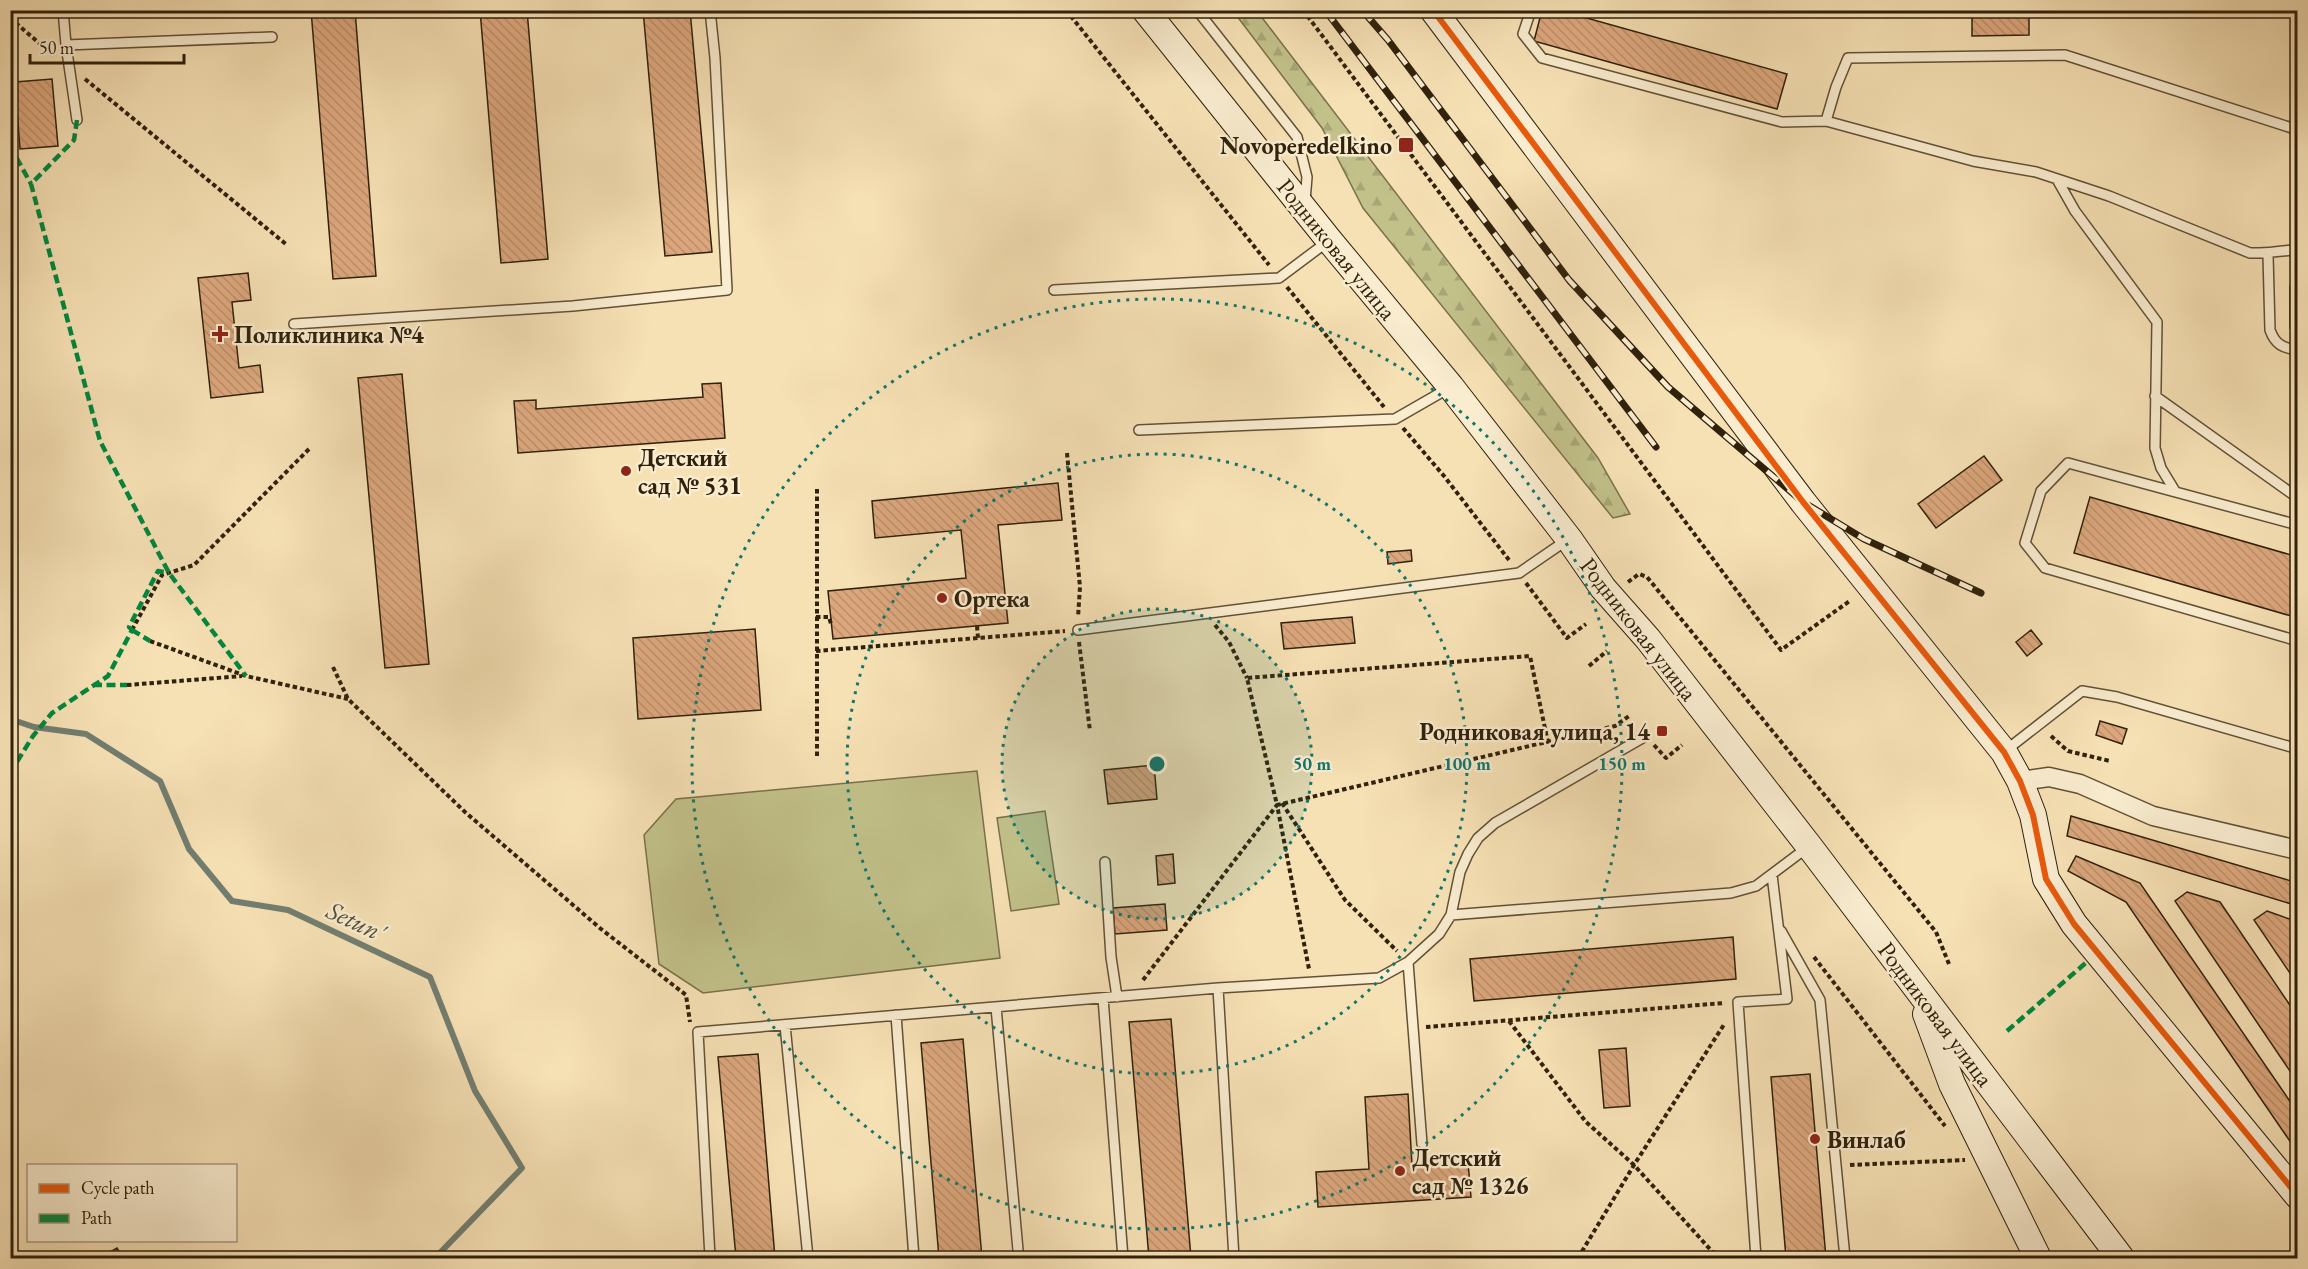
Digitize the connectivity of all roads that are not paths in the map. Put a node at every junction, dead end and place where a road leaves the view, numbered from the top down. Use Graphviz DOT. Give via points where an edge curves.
graph roads {
  1 [pos="63,10"];
  2 [pos="710,10"];
  3 [pos="1145,10"];
  4 [pos="1197,10"];
  5 [pos="1433,10"];
  6 [pos="1529,15"];
  7 [pos="272,37"];
  8 [pos="66,45"];
  9 [pos="77,120"];
  10 [pos="1826,121"];
  11 [pos="2298,130"];
  12 [pos="2058,181"];
  13 [pos="1304,210"];
  14 [pos="1329,240"];
  15 [pos="2298,250"];
  16 [pos="2268,255"];
  17 [pos="1054,291"];
  18 [pos="294,324"];
  19 [pos="2298,350"];
  20 [pos="1451,387"];
  21 [pos="2155,396"];
  22 [pos="1139,430"];
  23 [pos="2175,490"];
  24 [pos="2298,498"];
  25 [pos="2298,525"];
  26 [pos="1569,539"];
  27 [pos="1078,630"];
  28 [pos="2298,641"];
  29 [pos="1644,738"];
  30 [pos="2298,749"];
  31 [pos="2004,752"];
  32 [pos="2020,781"];
  33 [pos="1809,846"];
  34 [pos="2298,850"];
  35 [pos="1105,862"];
  36 [pos="1772,875"];
  37 [pos="1451,915"];
  38 [pos="1778,927"];
  39 [pos="1408,962"];
  40 [pos="1915,986"];
  41 [pos="1218,988"];
  42 [pos="1117,997"];
  43 [pos="1104,998"];
  44 [pos="996,1007"];
  45 [pos="896,1015"];
  46 [pos="785,1025"];
  47 [pos="1422,1144"];
  48 [pos="2298,1196"];
  49 [pos="1018,1251"];
  50 [pos="710,1258"];
  51 [pos="808,1258"];
  52 [pos="914,1258"];
  53 [pos="1123,1258"];
  54 [pos="1234,1258"];
  55 [pos="1756,1258"];
  56 [pos="1845,1258"];
  57 [pos="2038,1258"];
  58 [pos="2121,1258"];
  1 -- 8 [label="lane"];
  2 -- 18 [label="lane" via="727,291 573,306"];
  3 -- 13 [label="main road, Родниковая улица"];
  4 -- 13 [label="lane" via="1297,137 1308,177"];
  5 -- 31 [label="main road" via="1803,502"];
  6 -- 10 [label="lane" via="1523,34 1542,58 1782,122"];
  7 -- 8 [label="lane"];
  8 -- 9 [label="lane"];
  10 -- 11 [label="lane" via="1848,58 2065,55"];
  10 -- 12 [label="lane" via="1973,161 2036,172"];
  12 -- 16 [label="lane" via="2109,196 2230,247"];
  12 -- 21 [label="lane" via="2075,211 2157,322"];
  13 -- 14 [label="main road, Родниковая улица"];
  14 -- 17 [label="lane" via="1279,278"];
  14 -- 20 [label="main road, Родниковая улица"];
  15 -- 16 [label="lane" via="2279,250"];
  16 -- 19 [label="lane" via="2270,330 2281,346"];
  20 -- 22 [label="lane" via="1395,419"];
  20 -- 26 [label="main road, Родниковая улица"];
  21 -- 23 [label="lane" via="2155,448 2161,468"];
  21 -- 24 [label="lane"];
  23 -- 25 [label="lane"];
  23 -- 28 [label="lane" via="2068,463 2041,491 2025,543 2045,568"];
  26 -- 27 [label="lane" via="1519,573"];
  26 -- 33 [label="main road, Родниковая улица" via="1611,598 1648,639"];
  29 -- 37 [label="lane" via="1495,823 1478,838 1460,872"];
  30 -- 31 [label="lane" via="2082,690"];
  31 -- 32 [label="main road"];
  32 -- 34 [label="street" via="2049,777 2080,784 2153,816"];
  32 -- 48 [label="main road" via="2033,815 2046,879 2074,924"];
  33 -- 36 [label="lane"];
  33 -- 40 [label="main road, Родниковая улица"];
  35 -- 42 [label="lane"];
  36 -- 37 [label="lane" via="1756,886 1731,893"];
  36 -- 38 [label="lane"];
  37 -- 39 [label="lane" via="1439,934"];
  38 -- 55 [label="lane" via="1787,999 1738,1002"];
  38 -- 56 [label="lane" via="1820,1000"];
  39 -- 41 [label="lane" via="1379,978"];
  39 -- 47 [label="lane"];
  40 -- 57 [label="main road" via="1952,1084"];
  40 -- 58 [label="main road, Родниковая улица"];
  41 -- 42 [label="lane"];
  41 -- 54 [label="lane"];
  42 -- 43 [label="lane"];
  43 -- 44 [label="lane"];
  43 -- 53 [label="lane"];
  44 -- 45 [label="lane"];
  44 -- 49 [label="lane"];
  45 -- 46 [label="lane"];
  45 -- 52 [label="lane"];
  46 -- 50 [label="lane" via="698,1032"];
  46 -- 51 [label="lane"];
}
